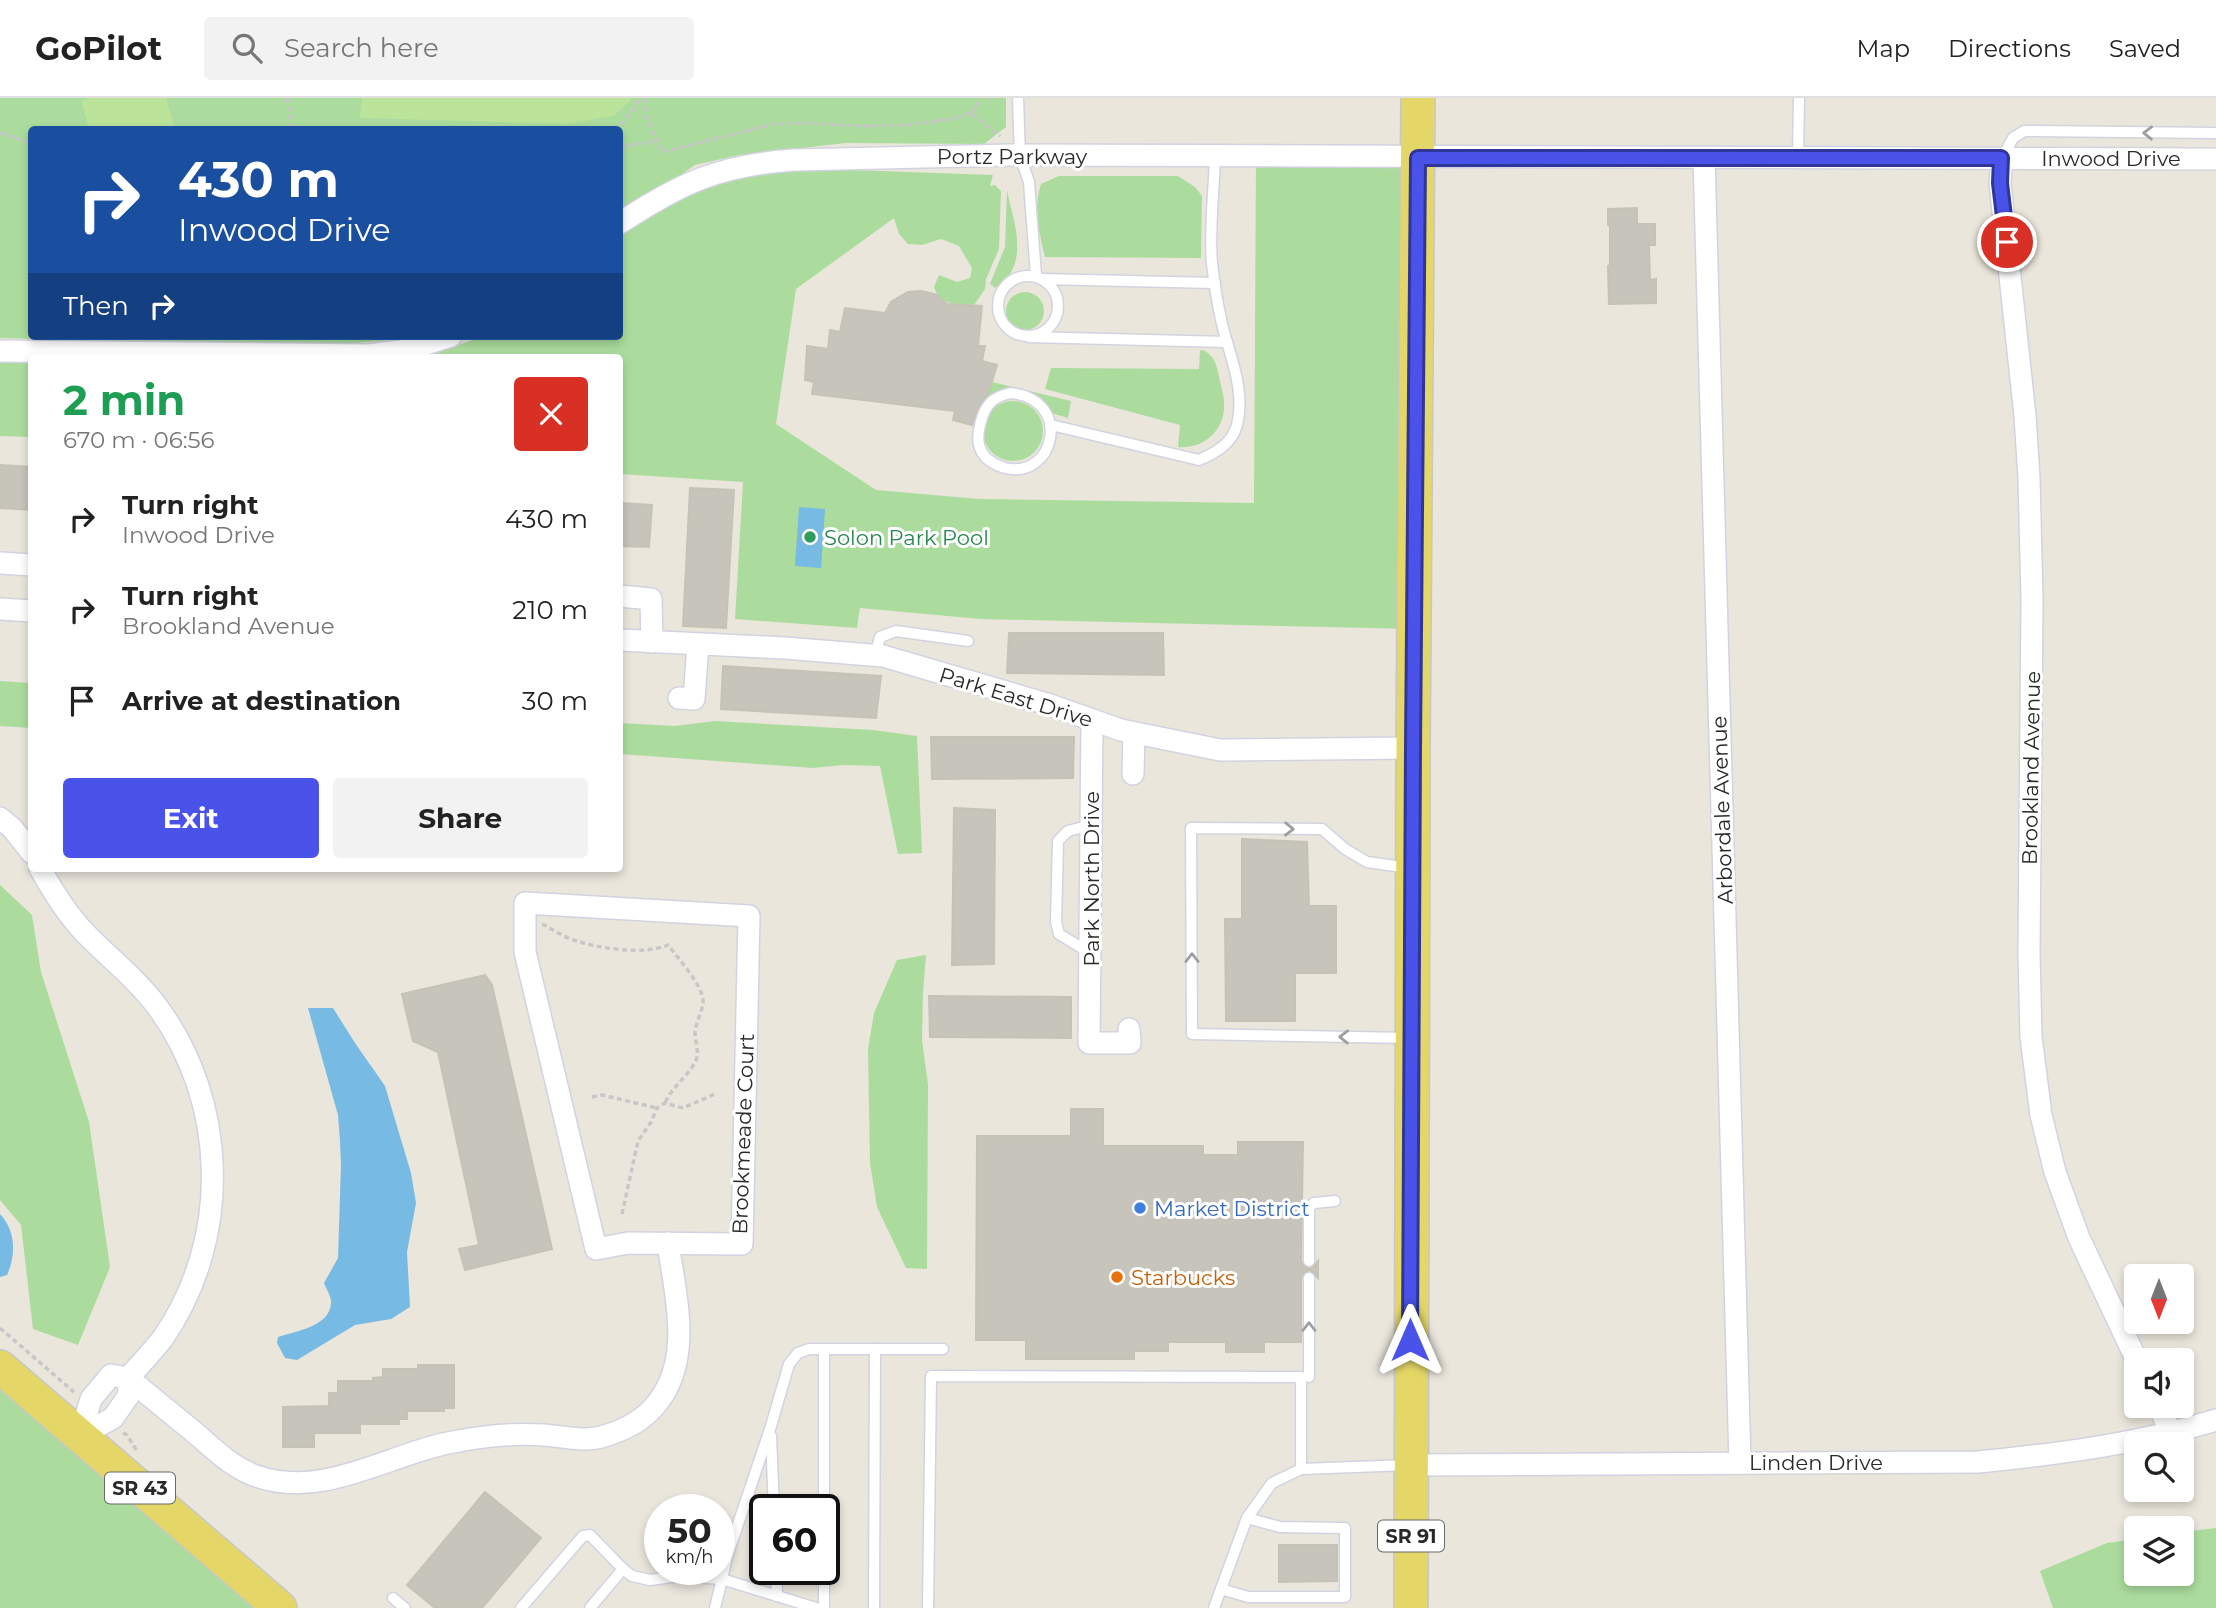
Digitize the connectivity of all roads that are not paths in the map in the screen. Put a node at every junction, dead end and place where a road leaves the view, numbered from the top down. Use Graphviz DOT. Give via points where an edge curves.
graph roads {
  1 [pos="1018,98"];
  2 [pos="1418,98"];
  3 [pos="1799,98"];
  4 [pos="2216,133"];
  5 [pos="1020,156"];
  6 [pos="1215,156"];
  7 [pos="1704,157"];
  8 [pos="1418,158"];
  9 [pos="1798,158"];
  10 [pos="2001,158"];
  11 [pos="2216,159"];
  12 [pos="623,221"];
  13 [pos="1038,278"];
  14 [pos="1215,283"];
  15 [pos="1029,337"];
  16 [pos="438,340"];
  17 [pos="1227,342"];
  18 [pos="166,345"];
  19 [pos="0,351"];
  20 [pos="349,354"];
  21 [pos="377,354"];
  22 [pos="1051,425"];
  23 [pos="0,563"];
  24 [pos="28,565"];
  25 [pos="623,596"];
  26 [pos="0,609"];
  27 [pos="28,611"];
  28 [pos="623,640"];
  29 [pos="968,641"];
  30 [pos="652,642"];
  31 [pos="698,644"];
  32 [pos="875,656"];
  33 [pos="679,698"];
  34 [pos="1092,720"];
  35 [pos="1134,733"];
  36 [pos="1413,747"];
  37 [pos="1133,774"];
  38 [pos="0,818"];
  39 [pos="1091,825"];
  40 [pos="28,848"];
  41 [pos="1412,868"];
  42 [pos="42,872"];
  43 [pos="1090,953"];
  44 [pos="1129,1028"];
  45 [pos="1412,1038"];
  46 [pos="1335,1202"];
  47 [pos="668,1243"];
  48 [pos="1308,1261"];
  49 [pos="1309,1278"];
  50 [pos="2131,1348"];
  51 [pos="824,1349"];
  52 [pos="875,1349"];
  53 [pos="943,1349"];
  54 [pos="0,1367"];
  55 [pos="1309,1377"];
  56 [pos="128,1378"];
  57 [pos="2164,1418"];
  58 [pos="2216,1420"];
  59 [pos="771,1426"];
  60 [pos="2171,1432"];
  61 [pos="80,1436"];
  62 [pos="2124,1443"];
  63 [pos="1740,1463"];
  64 [pos="1411,1465"];
  65 [pos="1301,1469"];
  66 [pos="773,1494"];
  67 [pos="824,1494"];
  68 [pos="1247,1518"];
  69 [pos="735,1533"];
  70 [pos="623,1569"];
  71 [pos="644,1579"];
  72 [pos="735,1583"];
  73 [pos="721,1585"];
  74 [pos="777,1585"];
  75 [pos="824,1585"];
  76 [pos="1221,1589"];
  77 [pos="777,1596"];
  78 [pos="393,1598"];
  79 [pos="280,1608"];
  80 [pos="405,1608"];
  81 [pos="521,1608"];
  82 [pos="590,1608"];
  83 [pos="715,1608"];
  84 [pos="816,1608"];
  85 [pos="824,1608"];
  86 [pos="874,1608"];
  87 [pos="928,1608"];
  88 [pos="1214,1608"];
  89 [pos="1412,1608"];
  1 -- 5 [label="lane"];
  2 -- 8 [label="main road, SR 91"];
  3 -- 9 [label="lane"];
  4 -- 10 [label="lane, one-way" via="2024,131"];
  5 -- 6 [label="street, Portz Parkway"];
  5 -- 12 [label="street, Portz Parkway" via="766,162 729,168 694,180"];
  5 -- 13 [label="lane" via="1028,182"];
  6 -- 8 [label="street, Portz Parkway"];
  6 -- 14 [label="lane"];
  7 -- 8 [label="street, Inwood Drive"];
  7 -- 9 [label="street, Inwood Drive"];
  7 -- 63 [label="street, Arbordale Avenue"];
  8 -- 36 [label="main road, SR 91"];
  9 -- 10 [label="street, Inwood Drive"];
  10 -- 11 [label="street, Inwood Drive"];
  10 -- 50 [label="street, Brookland Avenue" via="2029,478 2031,1037 2054,1172 2079,1238"];
  13 -- 14 [label="lane"];
  13 -- 15 [label="lane" via="1052,287 1058,312 1042,334"];
  13 -- 15 [label="lane" via="1013,279 998,297 1000,320 1007,330"];
  14 -- 17 [label="lane"];
  15 -- 17 [label="lane"];
  16 -- 21 [label="street"];
  17 -- 22 [label="lane" via="1240,402 1237,428 1218,451 1199,460"];
  18 -- 19 [label="street"];
  18 -- 20 [label="street"];
  22 -- 22 [label="lane" via="1044,454 1023,468 998,466 980,449 984,413 998,396 1010,393 1034,399"];
  23 -- 24 [label="street"];
  25 -- 30 [label="street" via="651,599"];
  26 -- 27 [label="street"];
  28 -- 30 [label="street, Park East Drive"];
  29 -- 32 [label="lane" via="896,632 880,637"];
  30 -- 31 [label="street, Park East Drive"];
  31 -- 32 [label="street, Park East Drive"];
  31 -- 33 [label="street" via="694,699"];
  32 -- 34 [label="street, Park East Drive"];
  34 -- 35 [label="street, Park East Drive"];
  34 -- 39 [label="street, Park North Drive"];
  35 -- 36 [label="street, Park East Drive" via="1220,750"];
  35 -- 37 [label="street"];
  36 -- 41 [label="main road, SR 91"];
  38 -- 40 [label="street"];
  39 -- 43 [label="street, Park North Drive"];
  39 -- 43 [label="lane" via="1068,831 1058,841 1056,922 1059,934"];
  41 -- 45 [label="main road, SR 91"];
  45 -- 41 [label="lane, one-way" via="1192,1034 1191,828 1322,829 1367,862"];
  42 -- 56 [label="street" via="60,903 137,981 175,1033 190,1062 209,1128 211,1206 197,1271 163,1337"];
  43 -- 44 [label="street, Park North Drive" via="1089,1044 1130,1043"];
  45 -- 64 [label="main road, SR 91"];
  46 -- 48 [label="lane" via="1310,1207"];
  47 -- 47 [label="street, Brookmeade Court" via="628,1242 596,1249 525,952 525,903 749,916 742,1244"];
  47 -- 56 [label="street" via="679,1334 673,1375 649,1412 624,1430 602,1437 526,1435 457,1441 324,1480 278,1482 234,1465"];
  55 -- 49 [label="lane, one-way"];
  51 -- 52 [label="lane"];
  51 -- 59 [label="lane" via="798,1353 789,1364"];
  51 -- 67 [label="lane"];
  52 -- 53 [label="lane"];
  52 -- 86 [label="lane"];
  54 -- 61 [label="main road, SR 43"];
  56 -- 61 [label="street" via="111,1375 104,1383 91,1399"];
  57 -- 60 [label="street"];
  58 -- 60 [label="street, Linden Drive"];
  59 -- 66 [label="lane"];
  59 -- 69 [label="lane"];
  61 -- 79 [label="main road, SR 43"];
  62 -- 63 [label="street, Linden Drive" via="1978,1462"];
  63 -- 64 [label="street, Linden Drive"];
  64 -- 65 [label="lane"];
  64 -- 89 [label="main road, SR 91"];
  65 -- 68 [label="lane" via="1272,1483"];
  65 -- 87 [label="lane" via="1301,1377 931,1376"];
  68 -- 76 [label="lane"];
  68 -- 76 [label="lane" via="1280,1527 1345,1528 1345,1597 1248,1597"];
  70 -- 71 [label="lane"];
  70 -- 81 [label="lane" via="590,1535 583,1536"];
  70 -- 82 [label="lane"];
  72 -- 77 [label="lane"];
  73 -- 83 [label="lane"];
  74 -- 77 [label="lane"];
  75 -- 85 [label="lane"];
  76 -- 88 [label="lane"];
  77 -- 84 [label="lane"];
  78 -- 80 [label="lane"];
}
